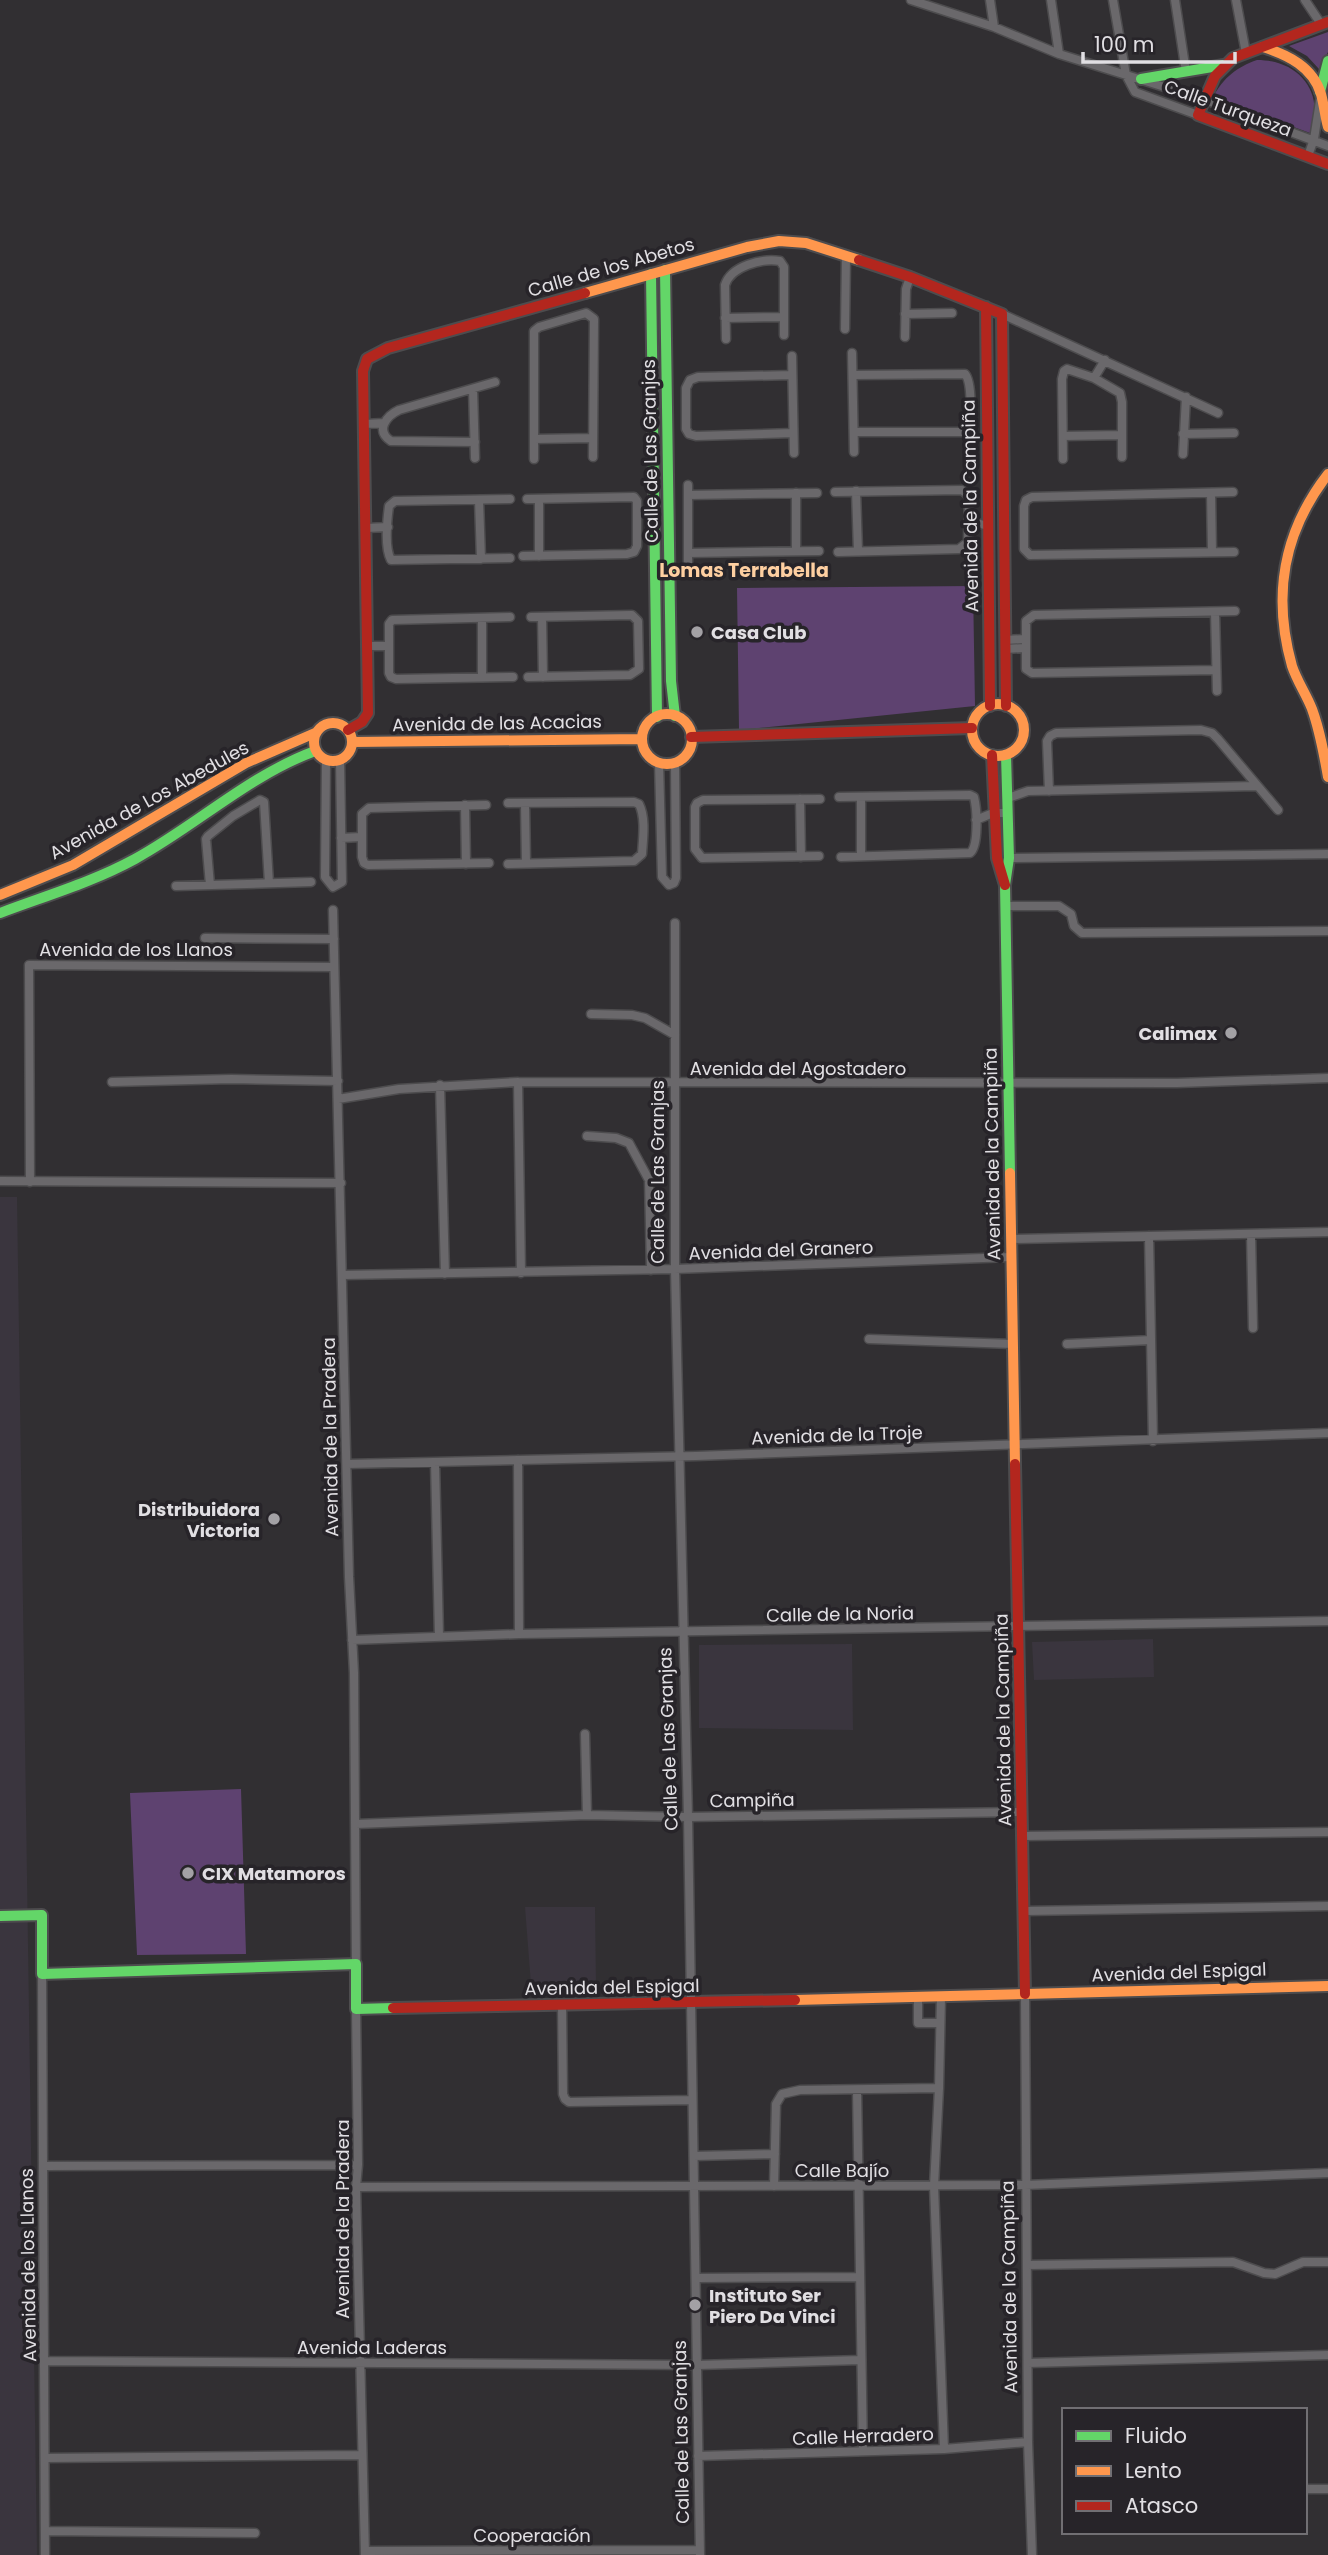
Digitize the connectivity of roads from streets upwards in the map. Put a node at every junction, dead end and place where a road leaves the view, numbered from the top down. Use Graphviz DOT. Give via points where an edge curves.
graph roads {
  1 [pos="911,0"];
  2 [pos="990,0"];
  3 [pos="1051,0"];
  4 [pos="1113,0"];
  5 [pos="1175,0"];
  6 [pos="1236,0"];
  7 [pos="1305,0"];
  8 [pos="1324,23"];
  9 [pos="994,27"];
  10 [pos="1262,47"];
  11 [pos="1245,53"];
  12 [pos="1059,54"];
  13 [pos="1328,61"];
  14 [pos="1224,65"];
  15 [pos="1186,72"];
  16 [pos="1126,75"];
  17 [pos="1142,79"];
  18 [pos="1320,92"];
  19 [pos="1203,99"];
  20 [pos="1198,114"];
  21 [pos="1328,127"];
  22 [pos="1314,139"];
  23 [pos="1328,146"];
  24 [pos="1308,156"];
  25 [pos="1328,164"];
  26 [pos="747,247"];
  27 [pos="846,257"];
  28 [pos="752,265"];
  29 [pos="664,270"];
  30 [pos="651,274"];
  31 [pos="910,277"];
  32 [pos="559,300"];
  33 [pos="986,307"];
  34 [pos="953,313"];
  35 [pos="905,314"];
  36 [pos="1002,314"];
  37 [pos="784,317"];
  38 [pos="725,318"];
  39 [pos="564,319"];
  40 [pos="845,329"];
  41 [pos="784,335"];
  42 [pos="905,337"];
  43 [pos="726,339"];
  44 [pos="852,353"];
  45 [pos="792,356"];
  46 [pos="1105,360"];
  47 [pos="792,375"];
  48 [pos="853,375"];
  49 [pos="1094,378"];
  50 [pos="495,382"];
  51 [pos="473,389"];
  52 [pos="1186,397"];
  53 [pos="987,401"];
  54 [pos="970,403"];
  55 [pos="667,407"];
  56 [pos="686,407"];
  57 [pos="1217,413"];
  58 [pos="384,423"];
  59 [pos="364,424"];
  60 [pos="853,432"];
  61 [pos="793,433"];
  62 [pos="1234,433"];
  63 [pos="1183,434"];
  64 [pos="1122,435"];
  65 [pos="1063,436"];
  66 [pos="593,438"];
  67 [pos="534,439"];
  68 [pos="475,442"];
  69 [pos="853,452"];
  70 [pos="794,453"];
  71 [pos="1183,454"];
  72 [pos="593,457"];
  73 [pos="1122,457"];
  74 [pos="475,458"];
  75 [pos="534,459"];
  76 [pos="1063,459"];
  77 [pos="1328,474"];
  78 [pos="688,485"];
  79 [pos="856,491"];
  80 [pos="835,492"];
  81 [pos="1233,492"];
  82 [pos="817,493"];
  83 [pos="1210,493"];
  84 [pos="796,494"];
  85 [pos="688,495"];
  86 [pos="510,499"];
  87 [pos="527,499"];
  88 [pos="539,499"];
  89 [pos="480,500"];
  90 [pos="969,519"];
  91 [pos="988,521"];
  92 [pos="637,525"];
  93 [pos="656,525"];
  94 [pos="1004,525"];
  95 [pos="1024,525"];
  96 [pos="668,526"];
  97 [pos="688,526"];
  98 [pos="388,527"];
  99 [pos="366,528"];
  100 [pos="796,551"];
  101 [pos="819,551"];
  102 [pos="858,551"];
  103 [pos="838,552"];
  104 [pos="1212,552"];
  105 [pos="1234,552"];
  106 [pos="688,553"];
  107 [pos="523,556"];
  108 [pos="539,556"];
  109 [pos="510,558"];
  110 [pos="481,559"];
  111 [pos="688,564"];
  112 [pos="989,582"];
  113 [pos="1005,582"];
  114 [pos="1235,611"];
  115 [pos="1215,612"];
  116 [pos="510,617"];
  117 [pos="531,617"];
  118 [pos="542,617"];
  119 [pos="482,618"];
  120 [pos="657,644"];
  121 [pos="1026,644"];
  122 [pos="639,645"];
  123 [pos="1005,645"];
  124 [pos="368,646"];
  125 [pos="388,646"];
  126 [pos="1216,670"];
  127 [pos="482,677"];
  128 [pos="513,677"];
  129 [pos="527,677"];
  130 [pos="543,677"];
  131 [pos="1217,691"];
  132 [pos="990,705"];
  133 [pos="1006,705"];
  134 [pos="675,716"];
  135 [pos="657,717"];
  136 [pos="972,728"];
  137 [pos="348,730"];
  138 [pos="315,733"];
  139 [pos="691,737"];
  140 [pos="642,738"];
  141 [pos="352,742"];
  142 [pos="316,751"];
  143 [pos="992,755"];
  144 [pos="1006,755"];
  145 [pos="326,760"];
  146 [pos="340,760"];
  147 [pos="659,763"];
  148 [pos="675,763"];
  149 [pos="1328,776"];
  150 [pos="1007,785"];
  151 [pos="1256,786"];
  152 [pos="1028,791"];
  153 [pos="1049,791"];
  154 [pos="839,797"];
  155 [pos="861,797"];
  156 [pos="1008,798"];
  157 [pos="800,799"];
  158 [pos="820,799"];
  159 [pos="223,800"];
  160 [pos="508,803"];
  161 [pos="525,803"];
  162 [pos="465,805"];
  163 [pos="486,805"];
  164 [pos="975,807"];
  165 [pos="1278,810"];
  166 [pos="991,812"];
  167 [pos="1008,813"];
  168 [pos="233,817"];
  169 [pos="978,819"];
  170 [pos="676,832"];
  171 [pos="694,832"];
  172 [pos="661,833"];
  173 [pos="643,834"];
  174 [pos="361,837"];
  175 [pos="341,838"];
  176 [pos="996,840"];
  177 [pos="1009,840"];
  178 [pos="116,841"];
  179 [pos="136,843"];
  180 [pos="1328,854"];
  181 [pos="819,856"];
  182 [pos="861,856"];
  183 [pos="801,857"];
  184 [pos="841,857"];
  185 [pos="1009,858"];
  186 [pos="127,863"];
  187 [pos="489,863"];
  188 [pos="526,863"];
  189 [pos="466,864"];
  190 [pos="508,864"];
  191 [pos="311,882"];
  192 [pos="269,883"];
  193 [pos="210,885"];
  194 [pos="1005,885"];
  195 [pos="176,886"];
  196 [pos="0,895"];
  197 [pos="1006,906"];
  198 [pos="333,910"];
  199 [pos="0,913"];
  200 [pos="675,923"];
  201 [pos="1328,931"];
  202 [pos="205,938"];
  203 [pos="334,939"];
  204 [pos="334,967"];
  205 [pos="591,1014"];
  206 [pos="675,1035"];
  207 [pos="1328,1078"];
  208 [pos="338,1081"];
  209 [pos="112,1082"];
  210 [pos="518,1082"];
  211 [pos="1007,1083"];
  212 [pos="674,1084"];
  213 [pos="440,1085"];
  214 [pos="338,1099"];
  215 [pos="587,1136"];
  216 [pos="0,1181"];
  217 [pos="30,1182"];
  218 [pos="341,1183"];
  219 [pos="1328,1232"];
  220 [pos="1251,1234"];
  221 [pos="1149,1236"];
  222 [pos="1010,1239"];
  223 [pos="1011,1257"];
  224 [pos="675,1269"];
  225 [pos="651,1270"];
  226 [pos="521,1273"];
  227 [pos="445,1274"];
  228 [pos="343,1275"];
  229 [pos="1253,1328"];
  230 [pos="869,1339"];
  231 [pos="1151,1340"];
  232 [pos="1013,1344"];
  233 [pos="1068,1344"];
  234 [pos="1328,1433"];
  235 [pos="1153,1441"];
  236 [pos="1016,1445"];
  237 [pos="680,1456"];
  238 [pos="518,1460"];
  239 [pos="435,1462"];
  240 [pos="347,1464"];
  241 [pos="1328,1621"];
  242 [pos="1019,1627"];
  243 [pos="682,1632"];
  244 [pos="519,1634"];
  245 [pos="439,1636"];
  246 [pos="352,1640"];
  247 [pos="585,1734"];
  248 [pos="1022,1812"];
  249 [pos="587,1815"];
  250 [pos="688,1817"];
  251 [pos="356,1824"];
  252 [pos="1328,1832"];
  253 [pos="1023,1836"];
  254 [pos="1328,1906"];
  255 [pos="1025,1911"];
  256 [pos="0,1916"];
  257 [pos="356,1965"];
  258 [pos="42,1974"];
  259 [pos="1328,1986"];
  260 [pos="1025,1994"];
  261 [pos="918,1997"];
  262 [pos="941,1997"];
  263 [pos="690,2003"];
  264 [pos="562,2006"];
  265 [pos="356,2009"];
  266 [pos="940,2023"];
  267 [pos="939,2088"];
  268 [pos="857,2090"];
  269 [pos="692,2100"];
  270 [pos="775,2154"];
  271 [pos="694,2156"];
  272 [pos="358,2165"];
  273 [pos="43,2166"];
  274 [pos="1328,2174"];
  275 [pos="1026,2185"];
  276 [pos="694,2186"];
  277 [pos="774,2186"];
  278 [pos="857,2186"];
  279 [pos="934,2186"];
  280 [pos="356,2188"];
  281 [pos="1328,2262"];
  282 [pos="1027,2265"];
  283 [pos="859,2277"];
  284 [pos="697,2278"];
  285 [pos="1328,2355"];
  286 [pos="860,2360"];
  287 [pos="45,2361"];
  288 [pos="359,2362"];
  289 [pos="1028,2363"];
  290 [pos="698,2365"];
  291 [pos="1028,2442"];
  292 [pos="944,2449"];
  293 [pos="863,2451"];
  294 [pos="362,2455"];
  295 [pos="698,2456"];
  296 [pos="45,2458"];
  297 [pos="1307,2489"];
  298 [pos="1328,2489"];
  299 [pos="45,2531"];
  300 [pos="256,2533"];
  301 [pos="700,2552"];
  302 [pos="365,2553"];
  303 [pos="45,2555"];
  304 [pos="1032,2555"];
  1 -- 9 [label="street, Calle Turqueza"];
  2 -- 9 [label="street"];
  3 -- 12 [label="street"];
  4 -- 16 [label="street"];
  5 -- 15 [label="street"];
  6 -- 11 [label="street"];
  7 -- 8 [label="street"];
  8 -- 10 [label="street"];
  9 -- 12 [label="street, Calle Turqueza"];
  10 -- 11 [label="street"];
  10 -- 18 [label="street" via="1296,60"];
  11 -- 14 [label="street"];
  12 -- 16 [label="street, Calle Turqueza"];
  13 -- 18 [label="street"];
  14 -- 15 [label="street"];
  14 -- 19 [label="street"];
  15 -- 17 [label="street"];
  16 -- 17 [label="street, Calle Turqueza"];
  16 -- 20 [label="street, Calle Turqueza" via="1135,92"];
  17 -- 19 [label="street, Calle Turqueza"];
  18 -- 21 [label="street"];
  18 -- 22 [label="street"];
  19 -- 20 [label="street"];
  19 -- 22 [label="street, Calle Turqueza"];
  20 -- 24 [label="street, Calle Turqueza"];
  22 -- 23 [label="street, Calle Turqueza"];
  22 -- 24 [label="street"];
  24 -- 25 [label="street, Calle Turqueza"];
  26 -- 27 [label="street, Calle de los Abetos" via="791,240"];
  26 -- 28 [label="street"];
  26 -- 29 [label="street, Calle de los Abetos"];
  27 -- 31 [label="street, Calle de los Abetos"];
  27 -- 40 [label="street"];
  28 -- 37 [label="street" via="774,260 783,264"];
  28 -- 38 [label="street" via="728,277"];
  29 -- 30 [label="street, Calle de los Abetos"];
  29 -- 55 [label="street, Calle de Las Granjas"];
  30 -- 32 [label="street, Calle de los Abetos"];
  30 -- 93 [label="street, Calle de Las Granjas"];
  31 -- 33 [label="street, Calle de los Abetos"];
  31 -- 35 [label="street"];
  32 -- 39 [label="street"];
  32 -- 59 [label="street, Calle de los Abetos" via="371,356 363,370"];
  33 -- 36 [label="street, Calle de los Abetos"];
  33 -- 53 [label="street, Avenida de la Campiña"];
  34 -- 35 [label="street"];
  35 -- 42 [label="street"];
  36 -- 46 [label="street, Calle de los Abetos"];
  36 -- 94 [label="street, Avenida de la Campiña"];
  37 -- 38 [label="street"];
  37 -- 41 [label="street"];
  38 -- 43 [label="street"];
  39 -- 66 [label="street" via="586,313 594,319"];
  39 -- 67 [label="street" via="534,331"];
  44 -- 48 [label="street"];
  45 -- 47 [label="street"];
  46 -- 49 [label="street"];
  46 -- 52 [label="street, Calle de los Abetos"];
  47 -- 56 [label="street" via="698,377 686,388"];
  47 -- 61 [label="street"];
  48 -- 54 [label="street" via="965,374"];
  48 -- 60 [label="street"];
  49 -- 64 [label="street" via="1120,393"];
  49 -- 65 [label="street" via="1073,369 1064,371"];
  50 -- 51 [label="street"];
  51 -- 58 [label="street" via="399,410"];
  51 -- 68 [label="street"];
  52 -- 57 [label="street, Calle de los Abetos"];
  52 -- 63 [label="street"];
  53 -- 54 [label="street"];
  53 -- 91 [label="street, Avenida de la Campiña"];
  54 -- 60 [label="street" via="970,425 961,432"];
  55 -- 56 [label="street"];
  55 -- 96 [label="street, Calle de Las Granjas"];
  56 -- 61 [label="street" via="687,429 696,436"];
  58 -- 59 [label="street"];
  58 -- 68 [label="street" via="383,432 391,441"];
  59 -- 99 [label="street, Calle de los Abetos"];
  60 -- 69 [label="street"];
  61 -- 70 [label="street"];
  62 -- 63 [label="street"];
  63 -- 71 [label="street"];
  64 -- 65 [label="street"];
  64 -- 73 [label="street"];
  65 -- 76 [label="street"];
  66 -- 67 [label="street"];
  66 -- 72 [label="street"];
  67 -- 75 [label="street"];
  68 -- 74 [label="street"];
  77 -- 149 [label="street" via="1304,509 1290,542 1280,600 1293,668 1311,707"];
  78 -- 85 [label="street"];
  79 -- 80 [label="street"];
  79 -- 90 [label="street" via="962,490 969,496"];
  79 -- 102 [label="street"];
  81 -- 83 [label="street"];
  82 -- 84 [label="street"];
  83 -- 95 [label="street" via="1032,497 1024,506"];
  83 -- 104 [label="street"];
  84 -- 85 [label="street"];
  84 -- 100 [label="street"];
  85 -- 97 [label="street"];
  86 -- 89 [label="street"];
  87 -- 88 [label="street"];
  88 -- 92 [label="street" via="628,495 636,500"];
  88 -- 108 [label="street"];
  89 -- 98 [label="street" via="395,501 388,509"];
  89 -- 110 [label="street"];
  90 -- 91 [label="street"];
  90 -- 102 [label="street" via="968,542 959,549"];
  91 -- 112 [label="street, Avenida de la Campiña"];
  92 -- 93 [label="street"];
  92 -- 108 [label="street" via="634,552"];
  93 -- 120 [label="street, Calle de Las Granjas"];
  94 -- 95 [label="street"];
  94 -- 113 [label="street, Avenida de la Campiña"];
  95 -- 104 [label="street" via="1024,549 1030,555"];
  96 -- 97 [label="street"];
  96 -- 134 [label="street, Calle de Las Granjas"];
  97 -- 106 [label="street"];
  98 -- 99 [label="street"];
  98 -- 110 [label="street" via="391,560"];
  99 -- 124 [label="street, Calle de los Abetos"];
  100 -- 101 [label="street"];
  100 -- 106 [label="street"];
  102 -- 103 [label="street"];
  104 -- 105 [label="street"];
  106 -- 111 [label="street"];
  107 -- 108 [label="street"];
  109 -- 110 [label="street"];
  112 -- 113 [label="street"];
  112 -- 132 [label="street, Avenida de la Campiña"];
  113 -- 123 [label="street, Avenida de la Campiña"];
  114 -- 115 [label="street"];
  115 -- 121 [label="street" via="1034,615 1027,621"];
  115 -- 126 [label="street"];
  116 -- 119 [label="street"];
  117 -- 118 [label="street"];
  118 -- 122 [label="street" via="632,615 638,621"];
  118 -- 130 [label="street"];
  119 -- 125 [label="street" via="394,619 389,625"];
  119 -- 127 [label="street"];
  120 -- 122 [label="street"];
  120 -- 135 [label="street, Calle de Las Granjas"];
  121 -- 123 [label="street"];
  121 -- 126 [label="street" via="1026,669 1032,673"];
  122 -- 130 [label="street" via="639,669 630,675"];
  123 -- 133 [label="street, Avenida de la Campiña"];
  124 -- 125 [label="street"];
  124 -- 137 [label="street, Calle de los Abetos" via="367,716"];
  125 -- 127 [label="street" via="393,678"];
  126 -- 131 [label="street"];
  127 -- 128 [label="street"];
  129 -- 130 [label="street"];
  132 -- 133 [label="street"];
  132 -- 136 [label="street" via="978,714"];
  133 -- 144 [label="street" via="1021,718 1024,730 1017,748"];
  134 -- 135 [label="street"];
  134 -- 139 [label="street" via="686,724"];
  135 -- 140 [label="street" via="648,723"];
  136 -- 139 [label="street"];
  136 -- 143 [label="street" via="977,746"];
  137 -- 138 [label="street" via="328,723"];
  137 -- 141 [label="street"];
  138 -- 142 [label="street"];
  138 -- 179 [label="street, Avenida de Los Abedules" via="236,769"];
  139 -- 148 [label="street" via="688,753"];
  140 -- 141 [label="street, Avenida de las Acacias"];
  140 -- 147 [label="street" via="646,754"];
  141 -- 146 [label="street" via="349,753"];
  142 -- 145 [label="street"];
  142 -- 159 [label="street, Avenida de Los Abedules" via="253,780"];
  143 -- 144 [label="street"];
  143 -- 166 [label="street, Avenida de la Campiña"];
  144 -- 150 [label="street, Avenida de la Campiña"];
  145 -- 146 [label="street"];
  145 -- 175 [label="street" via="325,877 333,887 342,882"];
  146 -- 175 [label="street"];
  147 -- 148 [label="street"];
  147 -- 172 [label="street"];
  148 -- 170 [label="street"];
  150 -- 152 [label="street"];
  150 -- 156 [label="street, Avenida de la Campiña"];
  151 -- 153 [label="street"];
  151 -- 153 [label="street" via="1218,739 1201,730 1056,733 1047,741"];
  151 -- 165 [label="street"];
  152 -- 153 [label="street"];
  152 -- 156 [label="street"];
  154 -- 155 [label="street"];
  155 -- 164 [label="street" via="970,795"];
  155 -- 182 [label="street"];
  156 -- 167 [label="street, Avenida de la Campiña"];
  157 -- 158 [label="street"];
  157 -- 171 [label="street" via="703,800 695,807"];
  157 -- 183 [label="street"];
  159 -- 168 [label="street"];
  159 -- 179 [label="street, Avenida de Los Abedules"];
  160 -- 161 [label="street"];
  161 -- 173 [label="street" via="634,802 642,809"];
  161 -- 188 [label="street"];
  162 -- 163 [label="street"];
  162 -- 174 [label="street" via="369,808 362,814"];
  162 -- 189 [label="street"];
  164 -- 166 [label="street"];
  164 -- 169 [label="street"];
  166 -- 167 [label="street"];
  166 -- 169 [label="street"];
  166 -- 176 [label="street, Avenida de la Campiña"];
  167 -- 177 [label="street, Avenida de la Campiña"];
  168 -- 192 [label="street" via="257,801 264,802"];
  168 -- 193 [label="street" via="206,839"];
  169 -- 182 [label="street" via="970,853"];
  170 -- 171 [label="street"];
  170 -- 172 [label="street" via="672,885 662,877"];
  171 -- 183 [label="street" via="695,849 702,858"];
  172 -- 173 [label="street"];
  173 -- 188 [label="street" via="642,854 634,861"];
  174 -- 175 [label="street"];
  174 -- 189 [label="street" via="363,861 368,865"];
  176 -- 177 [label="street"];
  176 -- 194 [label="street, Avenida de la Campiña"];
  177 -- 185 [label="street, Avenida de la Campiña"];
  178 -- 179 [label="street, Avenida de Los Abedules"];
  178 -- 186 [label="street"];
  178 -- 196 [label="street, Avenida de Los Abedules" via="65,869"];
  179 -- 186 [label="street, Avenida de Los Abedules"];
  180 -- 185 [label="street"];
  181 -- 183 [label="street"];
  182 -- 184 [label="street"];
  185 -- 194 [label="street, Avenida de la Campiña"];
  186 -- 199 [label="street, Avenida de Los Abedules"];
  187 -- 189 [label="street"];
  188 -- 190 [label="street"];
  191 -- 192 [label="street"];
  192 -- 193 [label="street"];
  193 -- 195 [label="street"];
  194 -- 197 [label="street, Avenida de la Campiña"];
  197 -- 201 [label="street" via="1066,908 1082,933"];
  197 -- 211 [label="street, Avenida de la Campiña"];
  198 -- 203 [label="street, Avenida de la Pradera"];
  200 -- 206 [label="street, Calle de Las Granjas"];
  202 -- 203 [label="street"];
  203 -- 204 [label="street, Avenida de la Pradera"];
  204 -- 208 [label="street, Avenida de la Pradera"];
  204 -- 217 [label="street, Avenida de los Llanos" via="29,965"];
  205 -- 206 [label="street" via="645,1018"];
  206 -- 212 [label="street, Calle de Las Granjas"];
  207 -- 211 [label="street"];
  208 -- 209 [label="street"];
  208 -- 214 [label="street, Avenida de la Pradera"];
  210 -- 212 [label="street, Avenida del Agostadero"];
  210 -- 213 [label="street, Avenida del Agostadero"];
  210 -- 226 [label="street"];
  211 -- 212 [label="street, Avenida del Agostadero"];
  211 -- 222 [label="street, Avenida de la Campiña"];
  212 -- 224 [label="street, Calle de Las Granjas"];
  213 -- 214 [label="street, Avenida del Agostadero"];
  213 -- 227 [label="street"];
  214 -- 218 [label="street, Avenida de la Pradera"];
  215 -- 225 [label="street" via="629,1143 649,1180"];
  216 -- 217 [label="street"];
  217 -- 218 [label="street"];
  218 -- 228 [label="street, Avenida de la Pradera"];
  219 -- 220 [label="street"];
  220 -- 221 [label="street"];
  220 -- 229 [label="street"];
  221 -- 222 [label="street"];
  221 -- 231 [label="street"];
  222 -- 223 [label="street, Avenida de la Campiña"];
  223 -- 224 [label="street, Avenida del Granero"];
  223 -- 232 [label="street, Avenida de la Campiña"];
  224 -- 225 [label="street, Avenida del Granero"];
  224 -- 237 [label="street, Calle de Las Granjas"];
  225 -- 226 [label="street, Avenida del Granero"];
  226 -- 227 [label="street, Avenida del Granero"];
  227 -- 228 [label="street, Avenida del Granero"];
  228 -- 240 [label="street, Avenida de la Pradera"];
  230 -- 232 [label="street"];
  231 -- 233 [label="street"];
  231 -- 235 [label="street"];
  232 -- 236 [label="street, Avenida de la Campiña"];
  234 -- 235 [label="street, Avenida de la Troje"];
  235 -- 236 [label="street, Avenida de la Troje"];
  236 -- 237 [label="street, Avenida de la Troje"];
  236 -- 242 [label="street, Avenida de la Campiña"];
  237 -- 238 [label="street, Avenida de la Troje"];
  237 -- 243 [label="street, Calle de Las Granjas"];
  238 -- 239 [label="street, Avenida de la Troje"];
  238 -- 244 [label="street"];
  239 -- 240 [label="street, Avenida de la Troje"];
  239 -- 245 [label="street"];
  240 -- 246 [label="street, Avenida de la Pradera"];
  241 -- 242 [label="street, Calle de la Noria"];
  242 -- 243 [label="street, Calle de la Noria"];
  242 -- 248 [label="street, Avenida de la Campiña"];
  243 -- 244 [label="street, Calle de la Noria"];
  243 -- 250 [label="street, Calle de Las Granjas"];
  244 -- 245 [label="street, Calle de la Noria"];
  245 -- 246 [label="street, Calle de la Noria"];
  246 -- 251 [label="street, Avenida de la Pradera"];
  247 -- 249 [label="street"];
  248 -- 250 [label="street, Campiña"];
  248 -- 253 [label="street, Avenida de la Campiña"];
  249 -- 250 [label="street, Campiña"];
  249 -- 251 [label="street, Campiña"];
  250 -- 263 [label="street, Calle de Las Granjas"];
  251 -- 257 [label="street, Avenida de la Pradera"];
  252 -- 253 [label="street"];
  253 -- 255 [label="street, Avenida de la Campiña"];
  254 -- 255 [label="street"];
  255 -- 260 [label="street, Avenida de la Campiña"];
  256 -- 258 [label="street" via="41,1915"];
  257 -- 258 [label="street"];
  257 -- 265 [label="street"];
  258 -- 273 [label="street, Avenida de los Llanos"];
  259 -- 260 [label="street, Avenida del Espigal"];
  260 -- 262 [label="street, Avenida del Espigal"];
  260 -- 275 [label="street, Avenida de la Campiña"];
  261 -- 262 [label="street, Avenida del Espigal"];
  261 -- 263 [label="street, Avenida del Espigal"];
  261 -- 266 [label="street" via="918,2023"];
  262 -- 266 [label="street"];
  263 -- 264 [label="street, Avenida del Espigal"];
  263 -- 269 [label="street, Calle de Las Granjas"];
  264 -- 265 [label="street, Avenida del Espigal"];
  264 -- 269 [label="street" via="563,2094 569,2102"];
  265 -- 272 [label="street, Avenida de la Pradera"];
  266 -- 267 [label="street"];
  267 -- 268 [label="street"];
  267 -- 279 [label="street"];
  268 -- 270 [label="street" via="782,2094 776,2104"];
  268 -- 278 [label="street"];
  269 -- 271 [label="street, Calle de Las Granjas"];
  270 -- 271 [label="street"];
  270 -- 277 [label="street"];
  271 -- 276 [label="street, Calle de Las Granjas"];
  272 -- 273 [label="street"];
  272 -- 280 [label="street, Avenida de la Pradera"];
  273 -- 287 [label="street, Avenida de los Llanos"];
  274 -- 275 [label="street, Calle Bajío"];
  275 -- 279 [label="street, Calle Bajío"];
  275 -- 282 [label="street, Avenida de la Campiña"];
  276 -- 277 [label="street, Calle Bajío"];
  276 -- 280 [label="street, Calle Bajío"];
  276 -- 284 [label="street, Calle de Las Granjas"];
  277 -- 278 [label="street, Calle Bajío"];
  278 -- 279 [label="street, Calle Bajío"];
  278 -- 283 [label="street"];
  279 -- 292 [label="street"];
  280 -- 288 [label="street, Avenida de la Pradera"];
  281 -- 282 [label="street" via="1303,2262 1275,2274 1233,2262"];
  282 -- 289 [label="street, Avenida de la Campiña"];
  283 -- 284 [label="street"];
  283 -- 286 [label="street"];
  284 -- 290 [label="street, Calle de Las Granjas"];
  285 -- 289 [label="street"];
  286 -- 290 [label="street, Avenida Laderas"];
  286 -- 293 [label="street"];
  287 -- 288 [label="street, Avenida Laderas"];
  287 -- 296 [label="street, Avenida de los Llanos"];
  288 -- 290 [label="street, Avenida Laderas"];
  288 -- 294 [label="street, Avenida de la Pradera"];
  289 -- 291 [label="street, Avenida de la Campiña"];
  290 -- 295 [label="street, Calle de Las Granjas"];
  291 -- 292 [label="street, Calle Herradero"];
  291 -- 304 [label="street, Avenida de la Campiña"];
  292 -- 293 [label="street, Calle Herradero"];
  293 -- 295 [label="street, Calle Herradero"];
  294 -- 296 [label="street"];
  294 -- 302 [label="street, Avenida de la Pradera"];
  295 -- 301 [label="street, Calle de Las Granjas"];
  296 -- 299 [label="street, Avenida de los Llanos"];
  297 -- 298 [label="street"];
  299 -- 300 [label="street"];
  299 -- 303 [label="street, Avenida de los Llanos"];
  301 -- 302 [label="street, Cooperación"];
}
